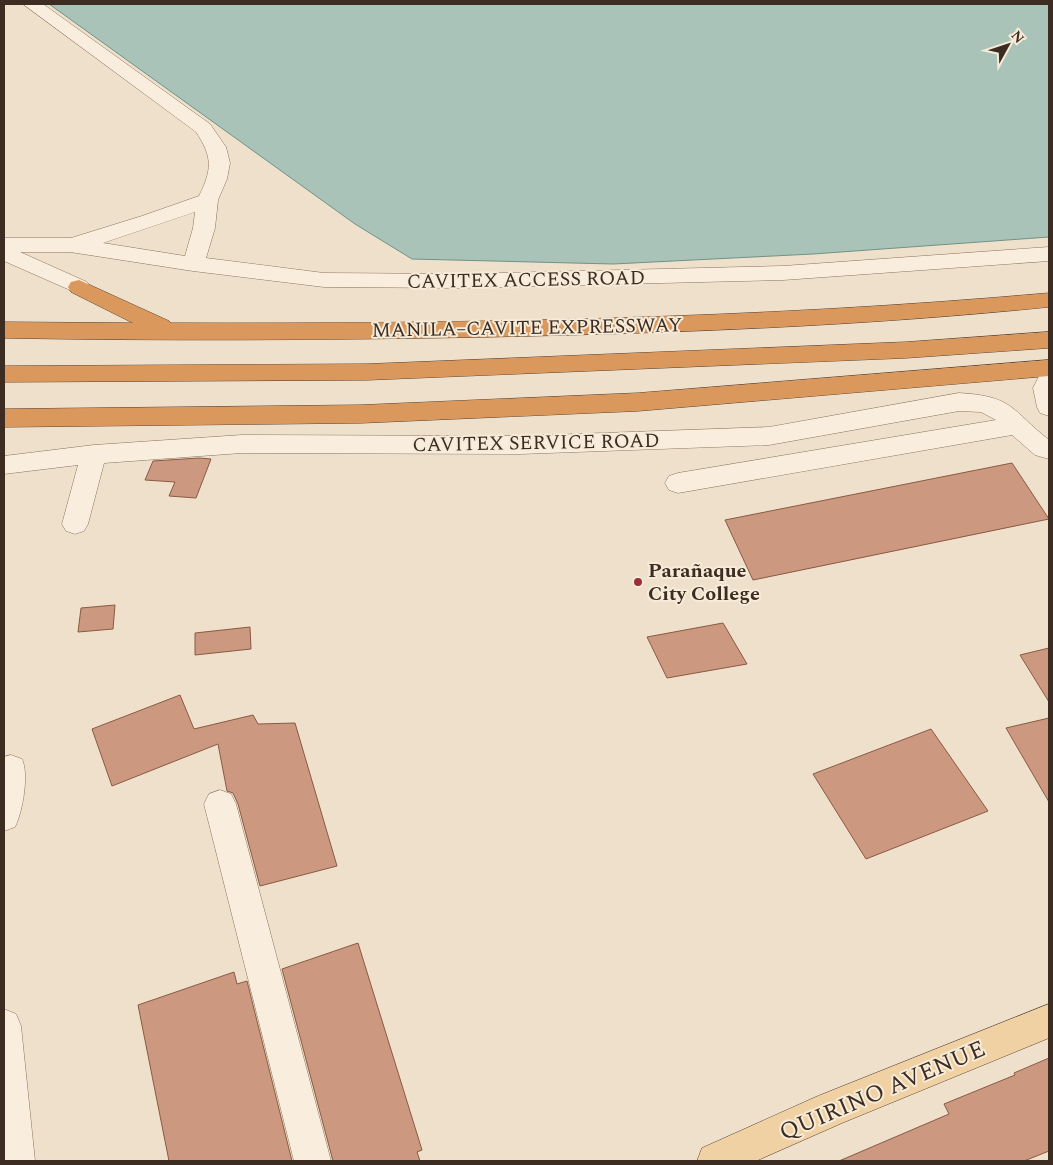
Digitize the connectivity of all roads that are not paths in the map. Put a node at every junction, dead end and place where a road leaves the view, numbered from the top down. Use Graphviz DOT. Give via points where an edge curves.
graph roads {
  1 [pos="32,4"];
  2 [pos="206,200"];
  3 [pos="4,245"];
  4 [pos="70,245"];
  5 [pos="4,253"];
  6 [pos="1049,254"];
  7 [pos="4,260"];
  8 [pos="30,264"];
  9 [pos="193,264"];
  10 [pos="79,286"];
  11 [pos="1049,300"];
  12 [pos="4,330"];
  13 [pos="174,332"];
  14 [pos="1049,340"];
  15 [pos="1049,368"];
  16 [pos="4,374"];
  17 [pos="1049,380"];
  18 [pos="1049,406"];
  19 [pos="4,418"];
  20 [pos="1016,425"];
  21 [pos="1049,450"];
  22 [pos="94,454"];
  23 [pos="4,465"];
  24 [pos="678,483"];
  25 [pos="75,524"];
  26 [pos="11,768"];
  27 [pos="220,804"];
  28 [pos="4,817"];
  29 [pos="1049,1021"];
  30 [pos="4,1026"];
  31 [pos="17,1161"];
  32 [pos="313,1161"];
  33 [pos="715,1161"];
  1 -- 2 [label="street" via="203,128 216,145 221,166"];
  2 -- 4 [label="street"];
  2 -- 9 [label="street" via="204,228"];
  3 -- 4 [label="street, CAVITEX ACCESS ROAD"];
  4 -- 9 [label="street, CAVITEX ACCESS ROAD"];
  5 -- 8 [label="street"];
  6 -- 9 [label="street, CAVITEX ACCESS ROAD" via="783,273 461,281 324,280"];
  7 -- 8 [label="street"];
  8 -- 10 [label="street"];
  10 -- 13 [label="highway"];
  11 -- 13 [label="highway, MANILA–CAVITE EXPRESSWAY" via="887,314 621,326"];
  12 -- 13 [label="highway, MANILA–CAVITE EXPRESSWAY"];
  14 -- 16 [label="highway, MANILA–CAVITE EXPRESSWAY" via="906,350 367,372"];
  15 -- 19 [label="highway" via="638,402 361,414"];
  17 -- 18 [label="street" via="1045,388"];
  20 -- 21 [label="street, CAVITEX SERVICE ROAD" via="1044,450"];
  20 -- 22 [label="street, CAVITEX SERVICE ROAD" via="995,407 959,402 768,436 520,445 242,444"];
  20 -- 24 [label="street"];
  22 -- 23 [label="street, CAVITEX SERVICE ROAD"];
  22 -- 25 [label="street"];
  26 -- 28 [label="street"];
  27 -- 32 [label="street"];
  29 -- 33 [label="main road, QUIRINO AVENUE" via="831,1109"];
  30 -- 31 [label="street"];
}
